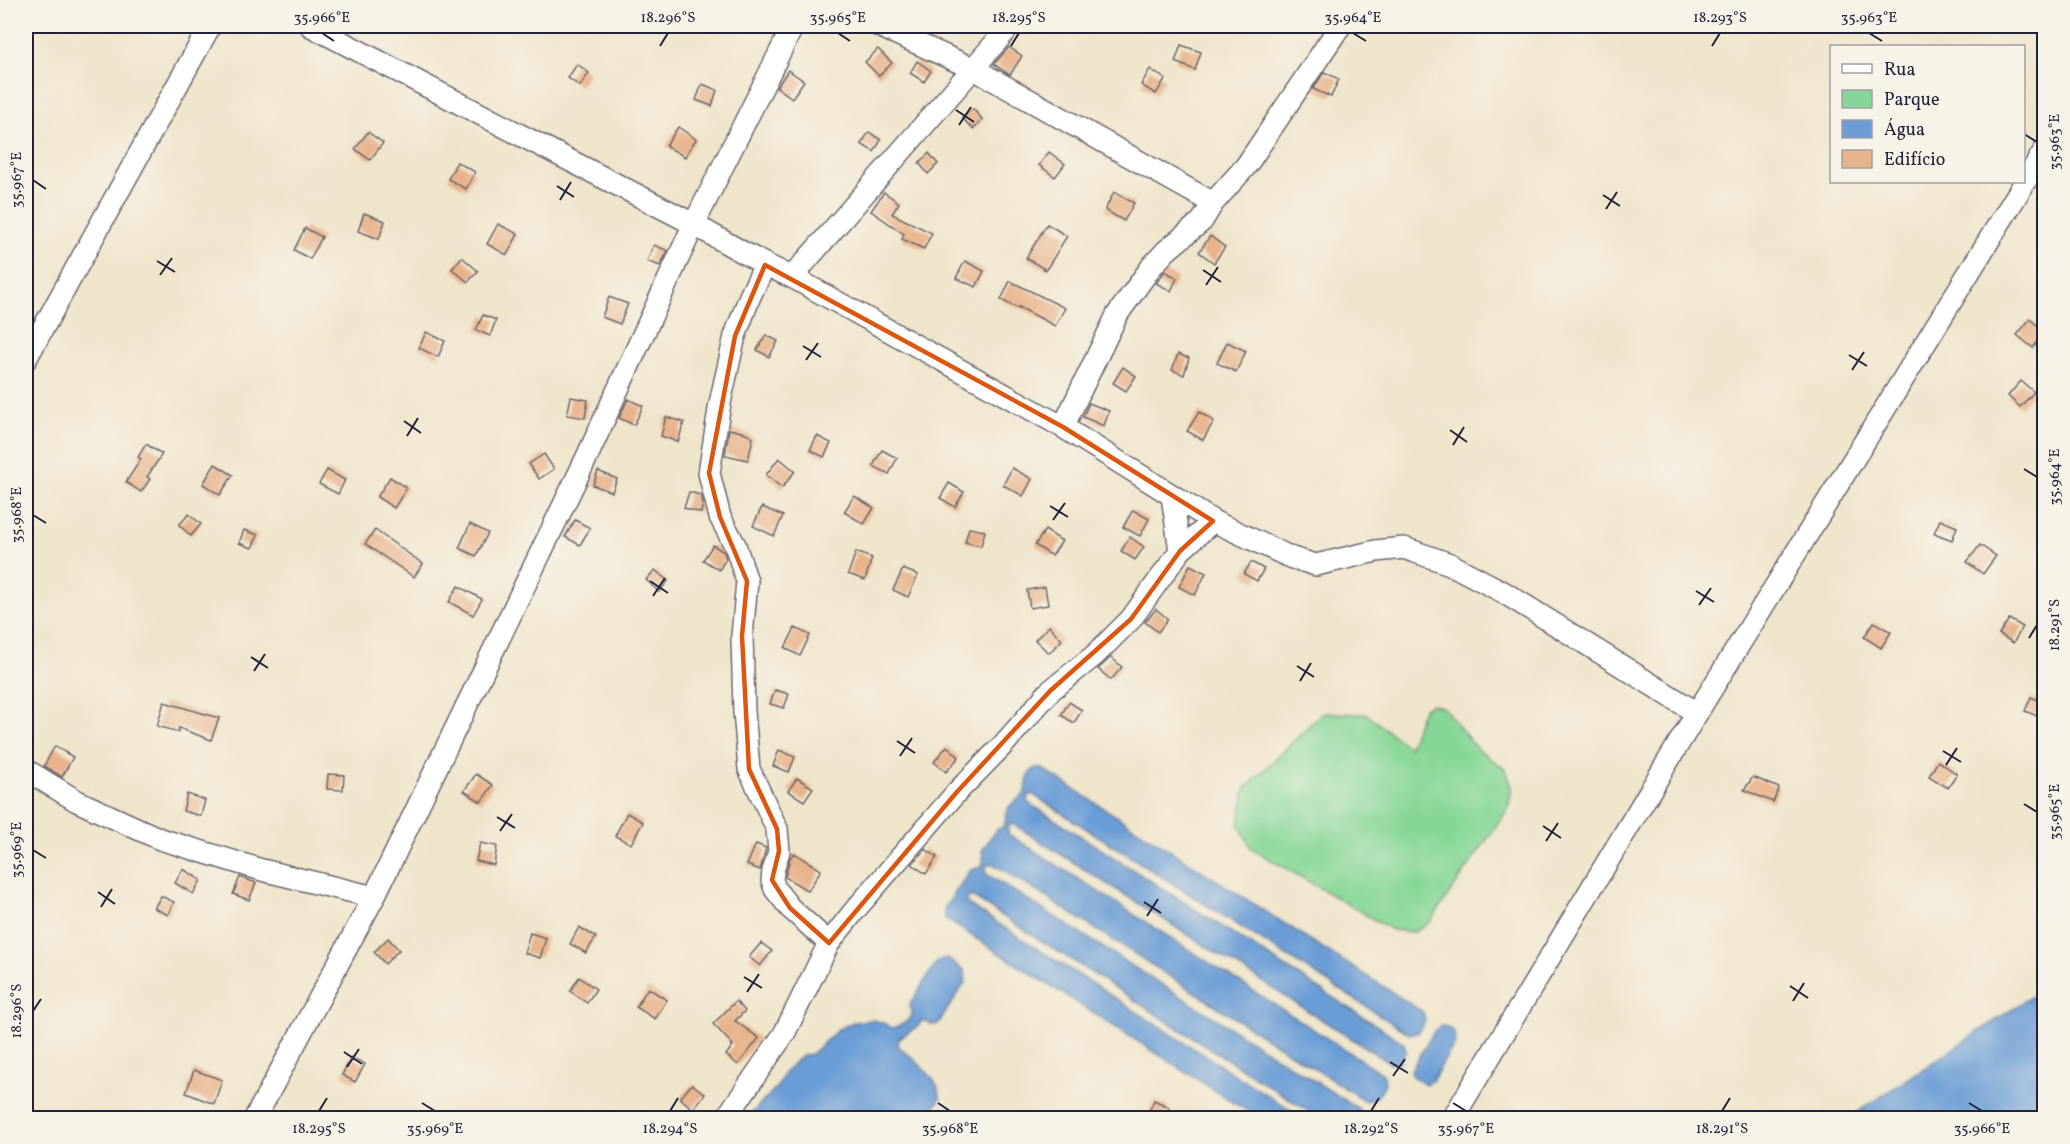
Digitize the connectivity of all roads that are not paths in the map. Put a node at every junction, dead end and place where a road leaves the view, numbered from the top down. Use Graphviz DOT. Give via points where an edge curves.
graph roads {
  1 [pos="210,26"];
  2 [pos="311,26"];
  3 [pos="793,26"];
  4 [pos="879,26"];
  5 [pos="1010,26"];
  6 [pos="1340,26"];
  7 [pos="974,69"];
  8 [pos="2044,151"];
  9 [pos="2025,182"];
  10 [pos="2024,183"];
  11 [pos="1213,203"];
  12 [pos="694,224"];
  13 [pos="765,266"];
  14 [pos="792,278"];
  15 [pos="26,360"];
  16 [pos="1063,427"];
  17 [pos="1172,496"];
  18 [pos="1213,521"];
  19 [pos="1180,551"];
  20 [pos="1697,712"];
  21 [pos="26,770"];
  22 [pos="374,897"];
  23 [pos="829,943"];
  24 [pos="255,1119"];
  25 [pos="726,1119"];
  26 [pos="1453,1119"];
  1 -- 15 [label="street"];
  2 -- 12 [label="street"];
  3 -- 12 [label="street"];
  4 -- 7 [label="street"];
  5 -- 7 [label="street"];
  6 -- 11 [label="street" via="1246,166"];
  7 -- 11 [label="street"];
  7 -- 14 [label="street"];
  8 -- 9 [label="street"];
  10 -- 20 [label="street"];
  11 -- 16 [label="street" via="1202,221 1152,266 1117,315"];
  12 -- 13 [label="street"];
  12 -- 22 [label="street" via="585,461"];
  13 -- 14 [label="street"];
  13 -- 23 [label="street" via="735,336 709,472 720,517 747,581 742,636 744,711 749,769 777,829 779,851 772,880 790,908"];
  14 -- 16 [label="street"];
  16 -- 17 [label="street"];
  17 -- 18 [label="street"];
  17 -- 19 [label="street"];
  18 -- 19 [label="street"];
  18 -- 20 [label="street" via="1316,565 1404,548 1450,564 1503,592"];
  19 -- 23 [label="street" via="1131,620 1050,691 956,793"];
  20 -- 26 [label="street"];
  21 -- 22 [label="street" via="77,801 160,839 262,870"];
  22 -- 24 [label="street"];
  23 -- 25 [label="street" via="784,1034"];
}
